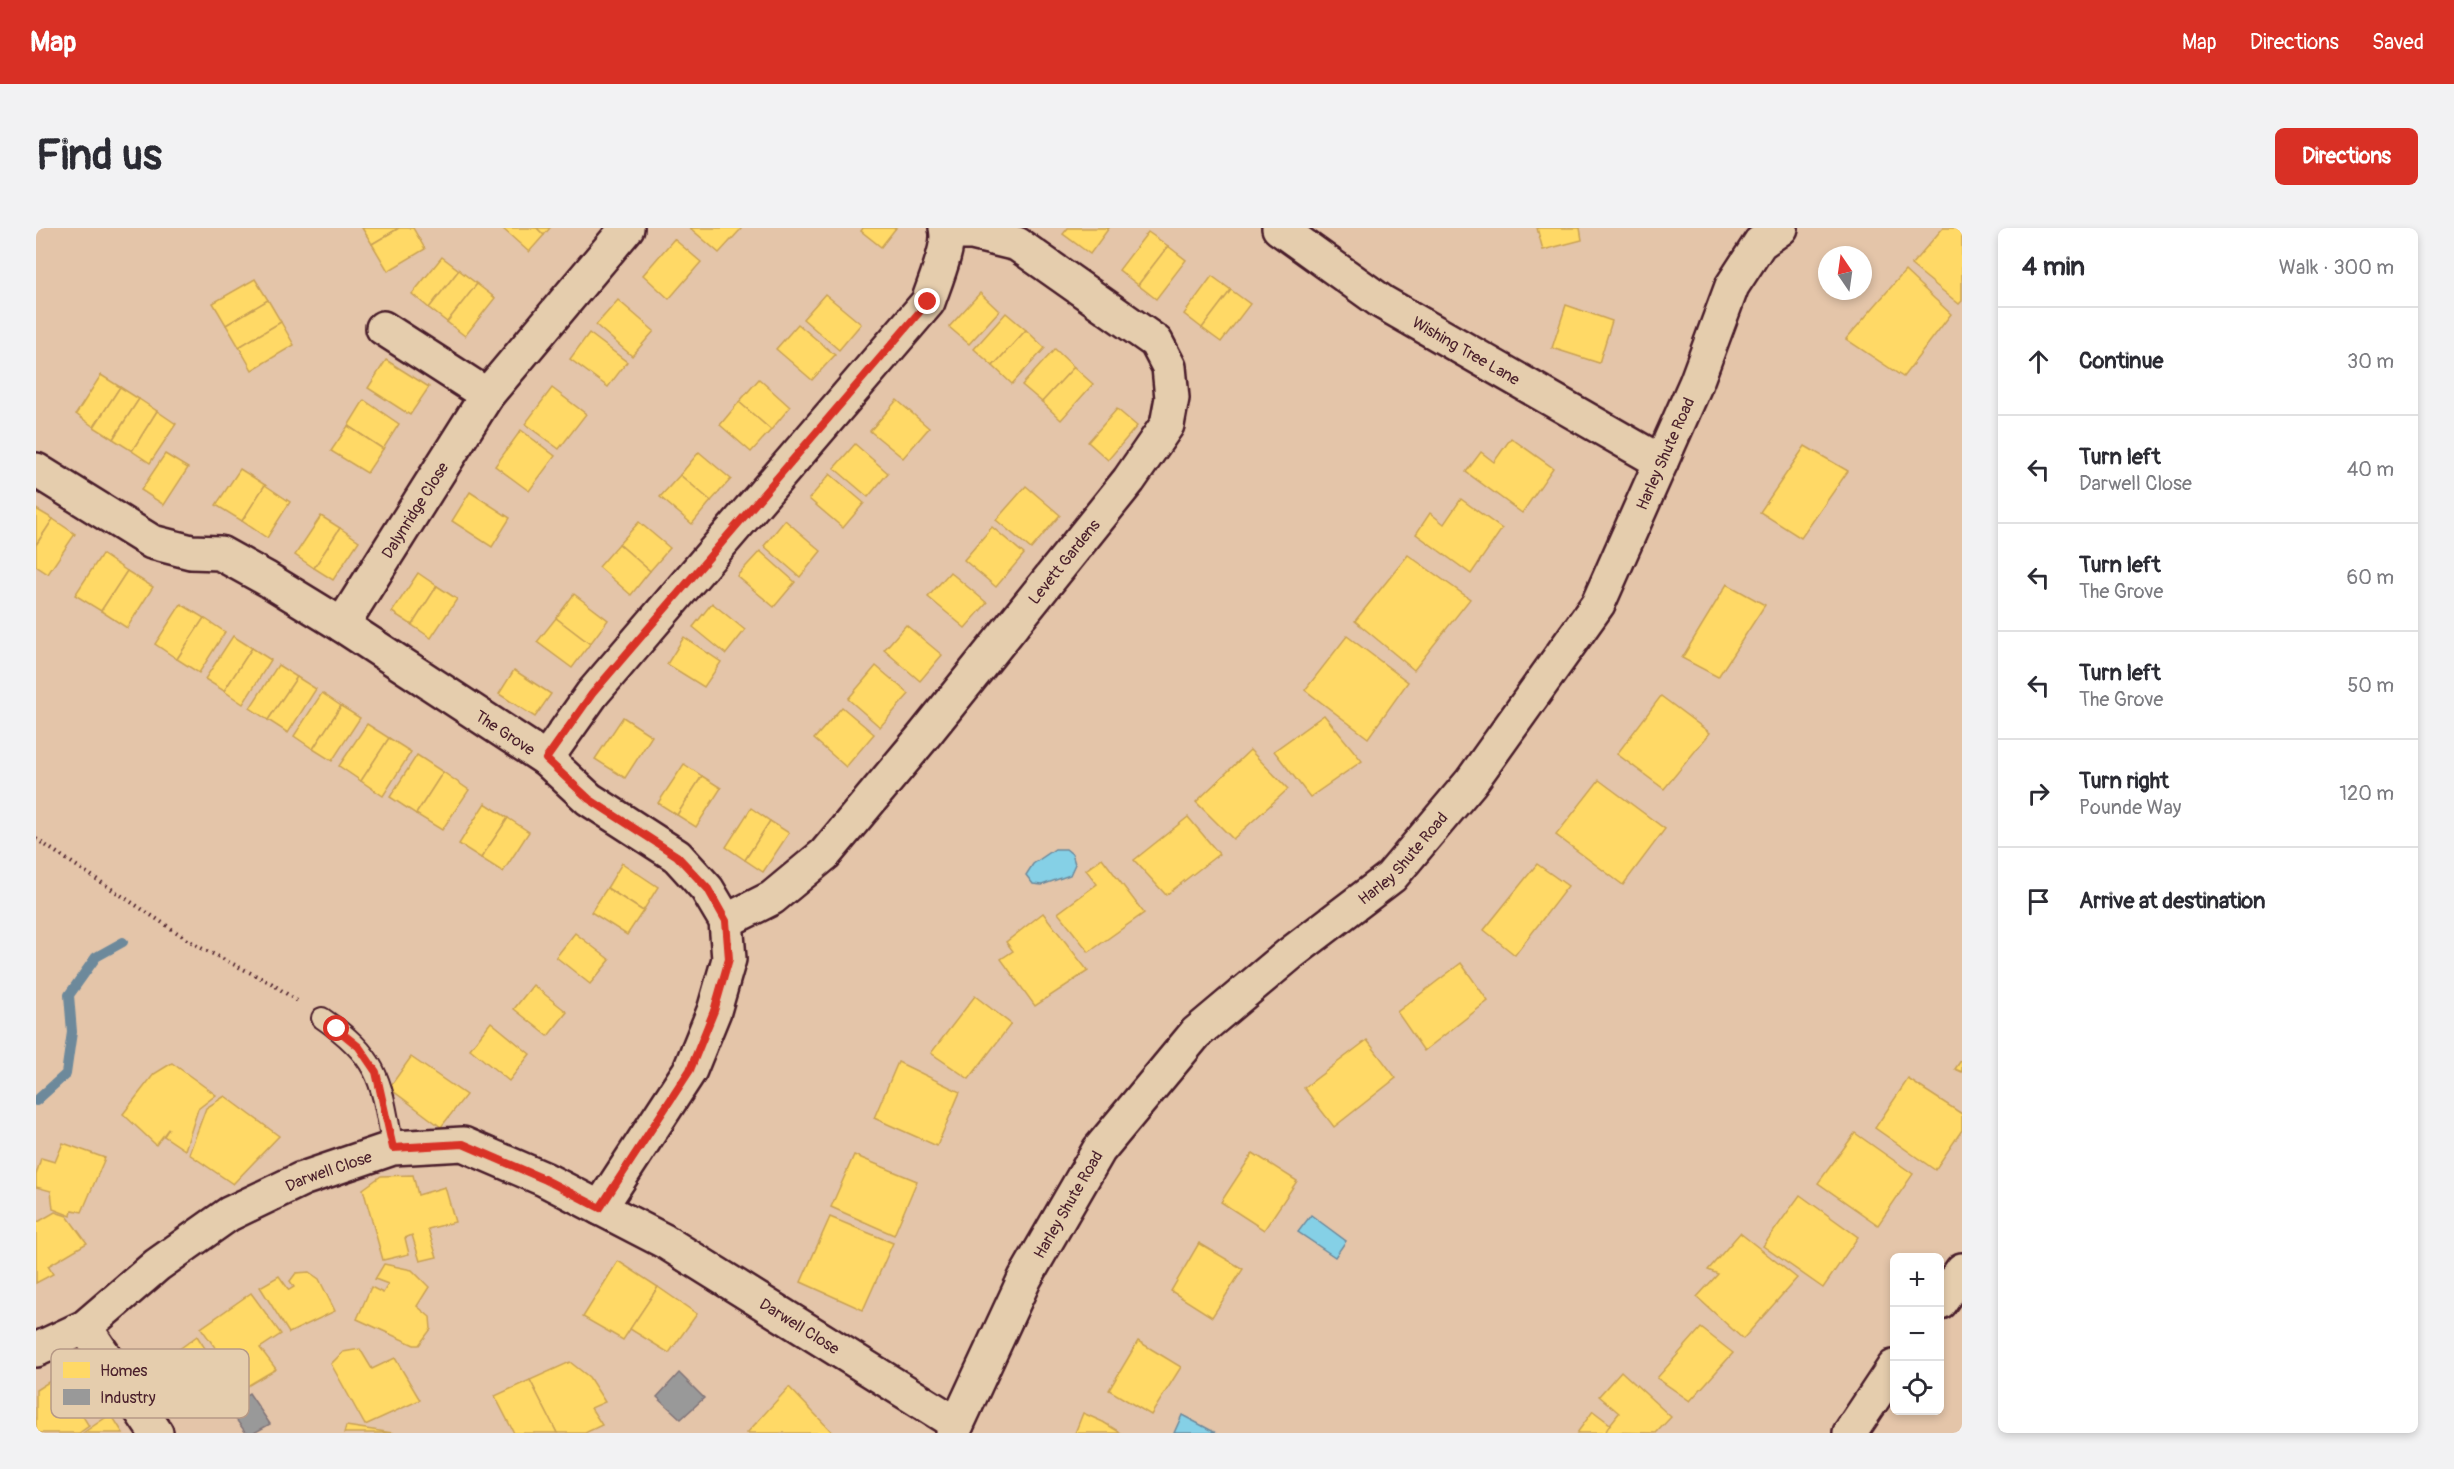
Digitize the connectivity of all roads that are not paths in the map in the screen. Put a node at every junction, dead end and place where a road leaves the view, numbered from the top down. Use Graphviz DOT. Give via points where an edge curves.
graph roads {
  1 [pos="627,228"];
  2 [pos="1279,228"];
  3 [pos="1740,228"];
  4 [pos="1781,228"];
  5 [pos="946,231"];
  6 [pos="1732,286"];
  7 [pos="382,328"];
  8 [pos="487,395"];
  9 [pos="1661,462"];
  10 [pos="36,470"];
  11 [pos="342,625"];
  12 [pos="546,759"];
  13 [pos="726,921"];
  14 [pos="322,1018"];
  15 [pos="393,1148"];
  16 [pos="600,1208"];
  17 [pos="1962,1270"];
  18 [pos="1944,1296"];
  19 [pos="85,1327"];
  20 [pos="100,1349"];
  21 [pos="36,1350"];
  22 [pos="1890,1373"];
  23 [pos="146,1418"];
  24 [pos="955,1428"];
  25 [pos="156,1433"];
  26 [pos="1850,1433"];
  1 -- 8 [label="street, Dalynridge Close"];
  2 -- 9 [label="street, Wishing Tree Lane" via="1382,302"];
  3 -- 6 [label="street"];
  4 -- 6 [label="street, Harley Shute Road" via="1760,243"];
  5 -- 12 [label="street" via="928,302 592,694"];
  5 -- 13 [label="street, Levett Gardens" via="1017,244 1156,342 1169,367 1172,398 1167,425 1129,480 825,854 772,898"];
  6 -- 9 [label="street, Harley Shute Road"];
  7 -- 8 [label="street"];
  8 -- 11 [label="street, Dalynridge Close"];
  9 -- 24 [label="street, Harley Shute Road" via="1598,604 1471,782 1391,877 1196,1033 1099,1150 1024,1278"];
  10 -- 11 [label="street, The Grove" via="152,542 191,552 220,553"];
  11 -- 12 [label="street, The Grove"];
  12 -- 13 [label="street, The Grove" via="589,799 677,856 708,889"];
  13 -- 16 [label="street, The Grove" via="729,959 714,1011 690,1070"];
  14 -- 15 [label="lane" via="359,1047 376,1072"];
  15 -- 16 [label="street, Darwell Close" via="463,1144"];
  15 -- 19 [label="street, Darwell Close" via="302,1179 229,1214 156,1265"];
  16 -- 24 [label="street, Darwell Close" via="664,1241"];
  17 -- 18 [label="street"];
  19 -- 20 [label="street"];
  19 -- 21 [label="street, Darwell Close"];
  22 -- 26 [label="street"];
  23 -- 25 [label="street"];
}
